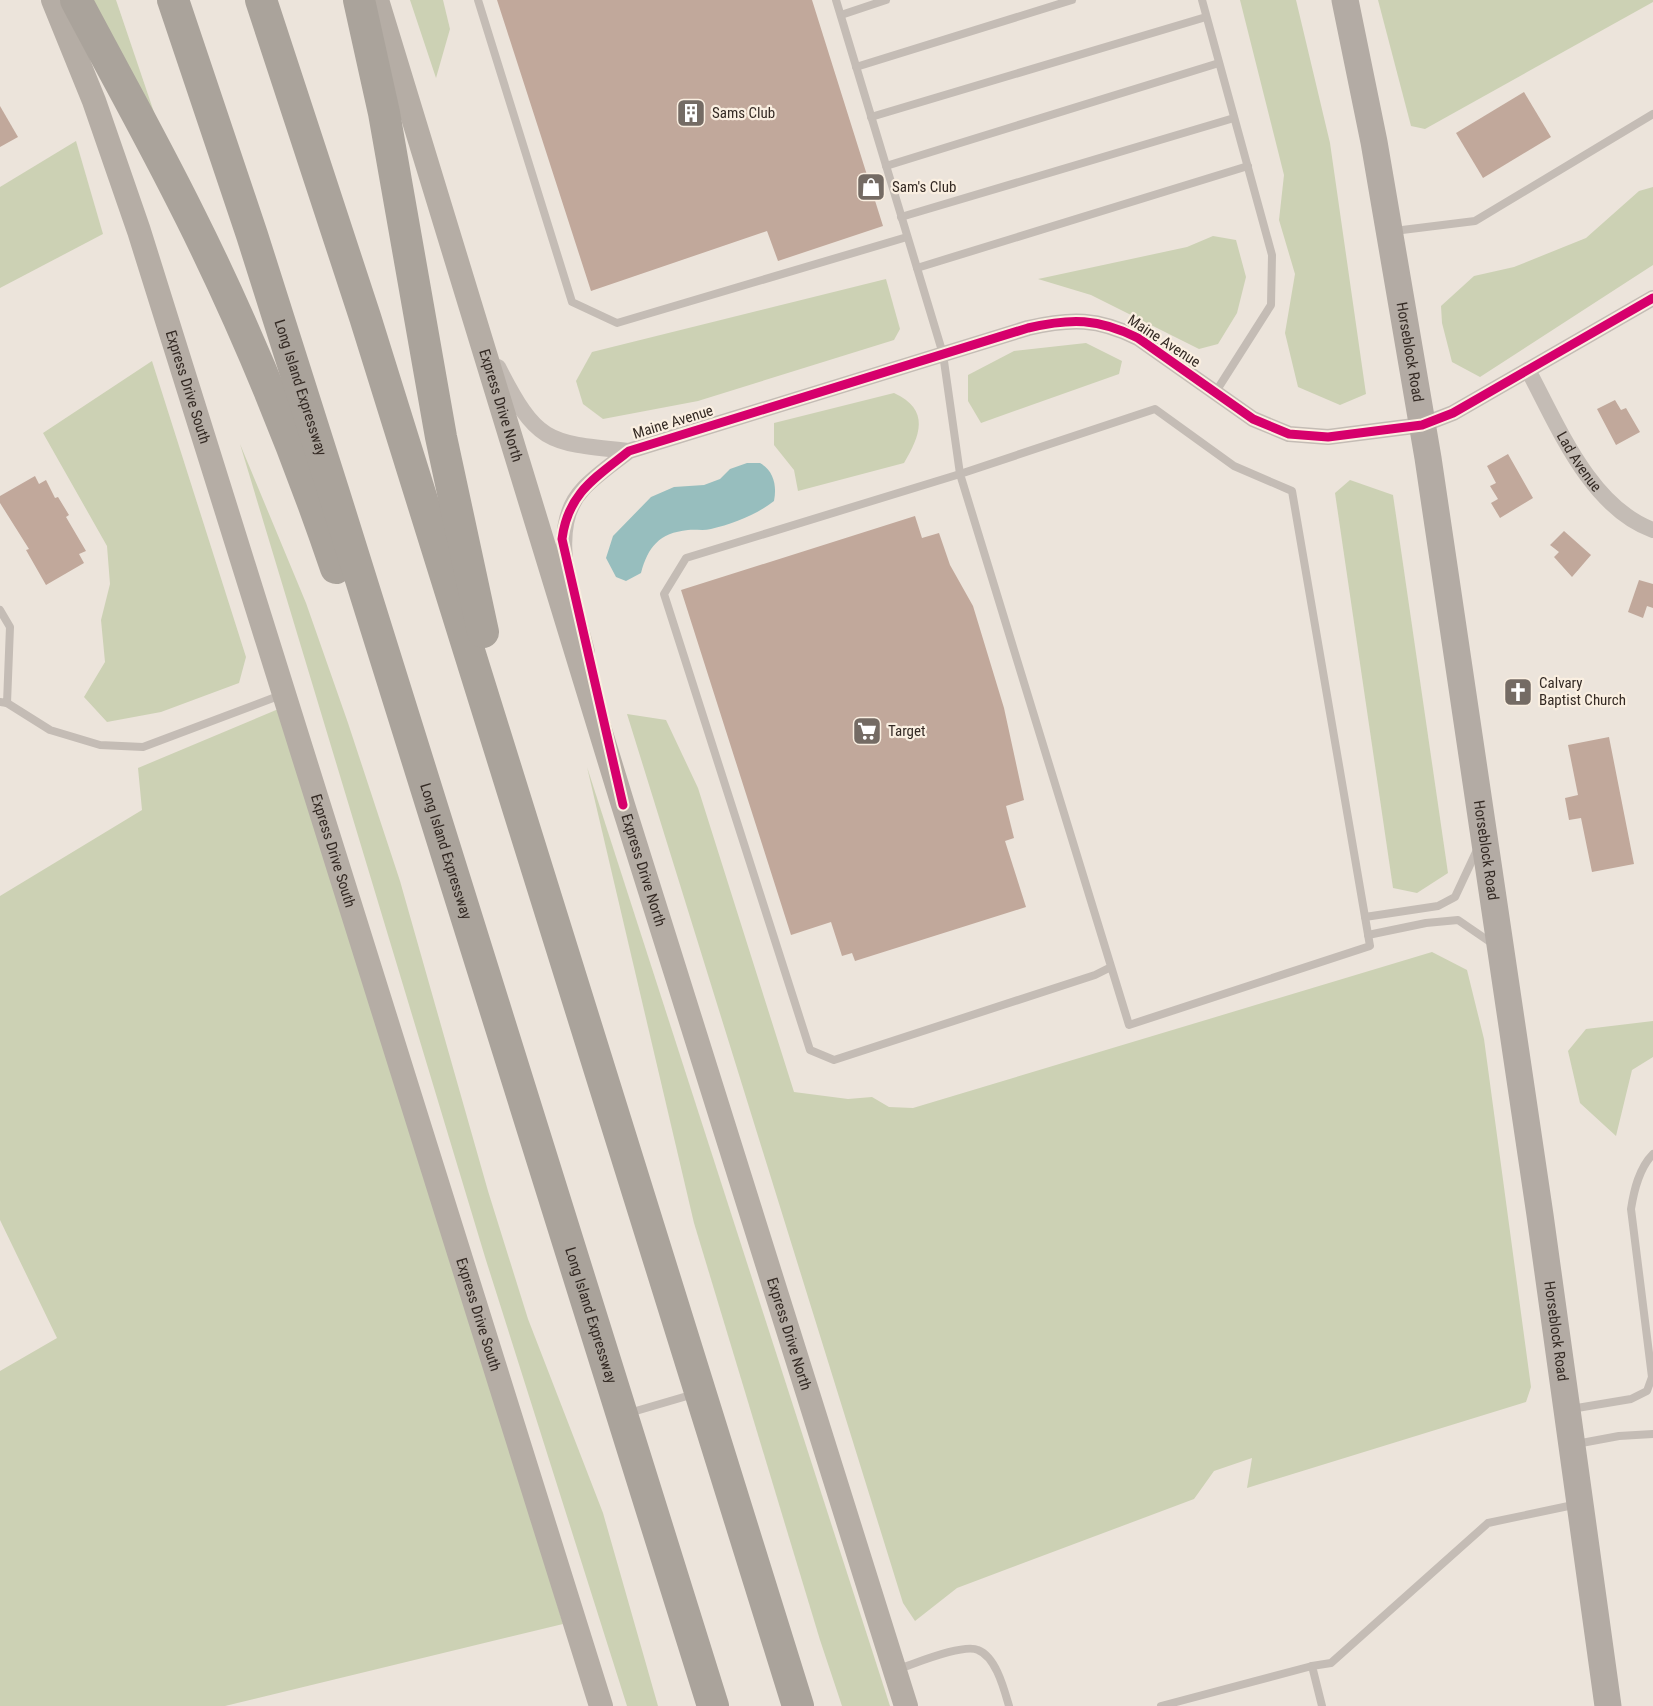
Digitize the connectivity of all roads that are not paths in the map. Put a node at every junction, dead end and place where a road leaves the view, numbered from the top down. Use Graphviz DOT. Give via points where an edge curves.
graph roads {
  1 [pos="53,0"];
  2 [pos="76,0"];
  3 [pos="173,0"];
  4 [pos="261,0"];
  5 [pos="359,0"];
  6 [pos="377,0"];
  7 [pos="478,0"];
  8 [pos="836,0"];
  9 [pos="886,0"];
  10 [pos="1072,0"];
  11 [pos="1202,0"];
  12 [pos="1345,0"];
  13 [pos="840,15"];
  14 [pos="1206,17"];
  15 [pos="1219,63"];
  16 [pos="856,67"];
  17 [pos="1653,114"];
  18 [pos="871,117"];
  19 [pos="1234,118"];
  20 [pos="886,166"];
  21 [pos="1248,166"];
  22 [pos="901,217"];
  23 [pos="1390,231"];
  24 [pos="907,237"];
  25 [pos="917,268"];
  26 [pos="1653,298"];
  27 [pos="477,327"];
  28 [pos="943,354"];
  29 [pos="1528,370"];
  30 [pos="1215,393"];
  31 [pos="1422,425"];
  32 [pos="629,451"];
  33 [pos="960,474"];
  34 [pos="1653,530"];
  35 [pos="0,610"];
  36 [pos="284,694"];
  37 [pos="4,703"];
  38 [pos="624,805"];
  39 [pos="432,807"];
  40 [pos="1482,838"];
  41 [pos="544,893"];
  42 [pos="1365,918"];
  43 [pos="1368,935"];
  44 [pos="1498,948"];
  45 [pos="1111,967"];
  46 [pos="1653,1154"];
  47 [pos="700,1392"];
  48 [pos="1650,1392"];
  49 [pos="1568,1410"];
  50 [pos="622,1415"];
  51 [pos="1653,1434"];
  52 [pos="1572,1445"];
  53 [pos="1579,1504"];
  54 [pos="1312,1666"];
  55 [pos="894,1670"];
  56 [pos="601,1706"];
  57 [pos="712,1706"];
  58 [pos="798,1706"];
  59 [pos="906,1706"];
  60 [pos="1009,1706"];
  61 [pos="1161,1706"];
  62 [pos="1322,1706"];
  63 [pos="1608,1706"];
  1 -- 36 [label="main road, Express Drive South" via="117,165"];
  2 -- 39 [label="highway" via="191,218 249,344 301,470 339,580"];
  3 -- 39 [label="highway, Long Island Expressway" via="252,235"];
  4 -- 41 [label="highway" via="365,317"];
  5 -- 41 [label="highway" via="384,113 443,448 473,593"];
  6 -- 27 [label="main road, Express Drive North"];
  7 -- 24 [label="lane" via="572,302 617,323"];
  8 -- 13 [label="lane"];
  9 -- 13 [label="lane"];
  10 -- 16 [label="lane"];
  11 -- 14 [label="lane"];
  12 -- 23 [label="main road, Horseblock Road"];
  13 -- 16 [label="lane"];
  14 -- 15 [label="lane"];
  14 -- 18 [label="lane"];
  15 -- 19 [label="lane"];
  15 -- 20 [label="lane"];
  16 -- 18 [label="lane"];
  17 -- 23 [label="lane" via="1475,221"];
  18 -- 20 [label="lane"];
  19 -- 21 [label="lane"];
  19 -- 22 [label="lane"];
  20 -- 22 [label="lane"];
  21 -- 25 [label="lane"];
  21 -- 30 [label="lane" via="1272,255 1271,305"];
  22 -- 24 [label="lane"];
  23 -- 31 [label="main road, Horseblock Road"];
  24 -- 25 [label="lane"];
  25 -- 28 [label="lane"];
  26 -- 29 [label="street, Maine Avenue"];
  27 -- 32 [label="street" via="520,411 541,432 567,444"];
  27 -- 38 [label="main road, Express Drive North"];
  28 -- 30 [label="street, Maine Avenue" via="1050,323 1096,322 1138,338"];
  28 -- 32 [label="street, Maine Avenue"];
  28 -- 33 [label="lane"];
  29 -- 31 [label="street, Maine Avenue" via="1471,404"];
  29 -- 34 [label="street, Lad Avenue" via="1601,496 1633,523"];
  30 -- 31 [label="street, Maine Avenue" via="1270,428 1307,437"];
  31 -- 40 [label="main road, Horseblock Road"];
  32 -- 38 [label="street" via="575,499 562,539"];
  33 -- 42 [label="lane" via="1155,409 1234,466 1292,491"];
  33 -- 45 [label="lane"];
  33 -- 45 [label="lane" via="686,558 664,594 810,1050 834,1060"];
  35 -- 37 [label="lane" via="10,627"];
  36 -- 37 [label="lane" via="143,747 100,745 50,730"];
  36 -- 56 [label="main road, Express Drive South"];
  38 -- 55 [label="main road, Express Drive North"];
  39 -- 50 [label="highway, Long Island Expressway"];
  40 -- 42 [label="lane" via="1455,897 1438,906"];
  40 -- 44 [label="main road, Horseblock Road"];
  41 -- 47 [label="highway"];
  42 -- 43 [label="lane"];
  43 -- 44 [label="lane" via="1458,920"];
  43 -- 45 [label="lane" via="1370,946 1129,1025"];
  44 -- 49 [label="main road, Horseblock Road"];
  46 -- 48 [label="lane" via="1635,1188 1631,1209 1652,1368"];
  47 -- 50 [label="lane"];
  47 -- 58 [label="highway"];
  48 -- 49 [label="lane" via="1631,1400"];
  49 -- 52 [label="main road, Horseblock Road"];
  50 -- 57 [label="highway, Long Island Expressway"];
  51 -- 52 [label="lane"];
  52 -- 53 [label="main road, Horseblock Road"];
  53 -- 54 [label="lane" via="1488,1523 1331,1663"];
  53 -- 63 [label="main road, Horseblock Road"];
  54 -- 61 [label="lane"];
  54 -- 62 [label="lane"];
  55 -- 59 [label="main road, Express Drive North"];
  55 -- 60 [label="lane" via="964,1648 978,1649 990,1659"];
}
